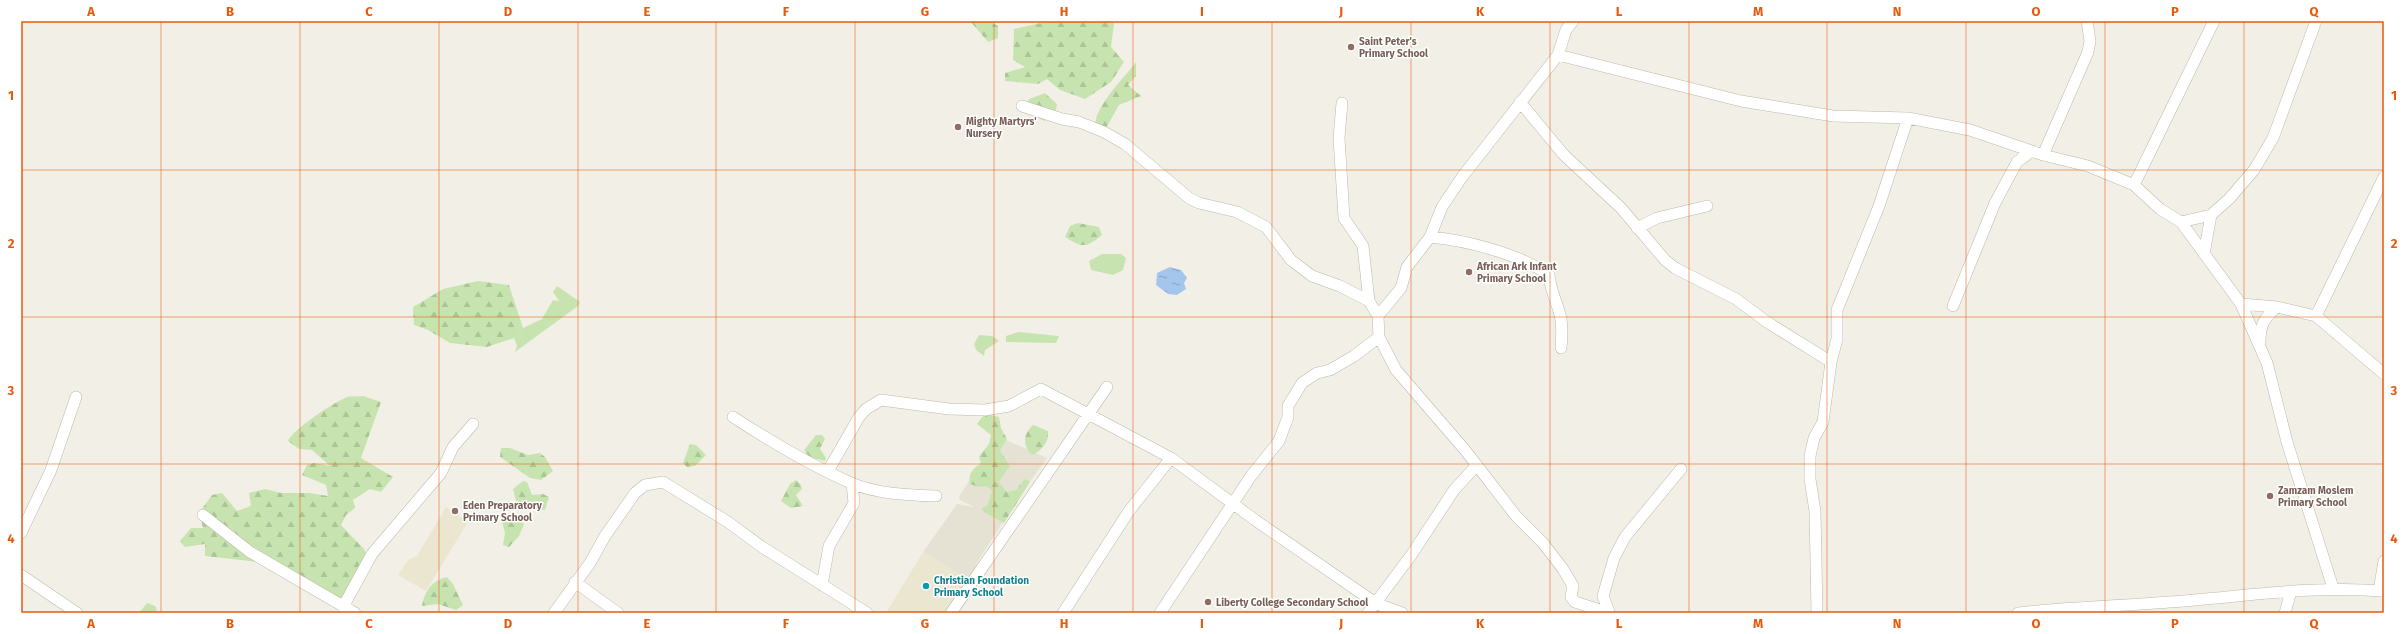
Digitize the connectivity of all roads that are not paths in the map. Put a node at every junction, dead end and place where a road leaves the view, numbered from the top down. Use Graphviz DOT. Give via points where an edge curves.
graph roads {
  1 [pos="1573,21"];
  2 [pos="2087,21"];
  3 [pos="2214,21"];
  4 [pos="2316,21"];
  5 [pos="1558,55"];
  6 [pos="1520,102"];
  7 [pos="1342,103"];
  8 [pos="1022,106"];
  9 [pos="1908,118"];
  10 [pos="2032,151"];
  11 [pos="2043,155"];
  12 [pos="2384,177"];
  13 [pos="2134,185"];
  14 [pos="1707,206"];
  15 [pos="2211,215"];
  16 [pos="2181,222"];
  17 [pos="1637,228"];
  18 [pos="1430,237"];
  19 [pos="2204,254"];
  20 [pos="1369,301"];
  21 [pos="2241,304"];
  22 [pos="1953,306"];
  23 [pos="2276,307"];
  24 [pos="1378,316"];
  25 [pos="2316,316"];
  26 [pos="1379,337"];
  27 [pos="1561,348"];
  28 [pos="2260,348"];
  29 [pos="1831,362"];
  30 [pos="2384,374"];
  31 [pos="1107,386"];
  32 [pos="76,397"];
  33 [pos="1088,416"];
  34 [pos="733,417"];
  35 [pos="473,424"];
  36 [pos="1171,458"];
  37 [pos="1476,466"];
  38 [pos="1681,469"];
  39 [pos="828,471"];
  40 [pos="852,483"];
  41 [pos="936,496"];
  42 [pos="1234,504"];
  43 [pos="203,515"];
  44 [pos="21,533"];
  45 [pos="2384,561"];
  46 [pos="21,576"];
  47 [pos="575,582"];
  48 [pos="822,584"];
  49 [pos="2333,588"];
  50 [pos="2290,591"];
  51 [pos="2382,591"];
  52 [pos="1377,604"];
  53 [pos="343,607"];
  54 [pos="2074,610"];
  55 [pos="77,613"];
  56 [pos="355,613"];
  57 [pos="554,613"];
  58 [pos="618,613"];
  59 [pos="867,613"];
  60 [pos="951,613"];
  61 [pos="1063,613"];
  62 [pos="1160,613"];
  63 [pos="1368,613"];
  64 [pos="1402,613"];
  65 [pos="1609,613"];
  66 [pos="1817,613"];
  67 [pos="2018,613"];
  68 [pos="2285,613"];
  1 -- 5 [label="street" via="1566,30"];
  2 -- 11 [label="street" via="2090,41 2088,52"];
  3 -- 13 [label="street"];
  4 -- 15 [label="street" via="2273,138 2254,170"];
  5 -- 6 [label="street"];
  5 -- 9 [label="street" via="1741,101 1833,116"];
  6 -- 17 [label="street" via="1564,155 1621,208"];
  6 -- 18 [label="street" via="1442,206"];
  7 -- 20 [label="street" via="1339,138 1344,218 1363,246"];
  8 -- 20 [label="street" via="1104,132 1125,144 1189,198 1199,204 1237,212 1266,226 1291,260 1312,276 1340,286"];
  9 -- 10 [label="street" via="1970,130"];
  9 -- 29 [label="street" via="1879,206 1837,310 1837,339"];
  10 -- 11 [label="street"];
  10 -- 22 [label="street" via="2017,162 1995,203"];
  11 -- 13 [label="street" via="2088,166"];
  12 -- 25 [label="street"];
  13 -- 16 [label="street" via="2160,209"];
  14 -- 17 [label="street" via="1657,218"];
  15 -- 16 [label="street"];
  15 -- 19 [label="street"];
  16 -- 19 [label="street"];
  17 -- 29 [label="street" via="1649,244 1675,268 1736,299 1767,322"];
  18 -- 24 [label="street" via="1407,267 1401,288"];
  18 -- 27 [label="street" via="1457,239 1533,265 1549,275 1550,288 1560,312"];
  19 -- 21 [label="street"];
  20 -- 24 [label="street"];
  21 -- 23 [label="street"];
  21 -- 28 [label="street"];
  23 -- 25 [label="street"];
  23 -- 28 [label="street" via="2264,318 2260,328"];
  24 -- 26 [label="street"];
  25 -- 30 [label="street"];
  26 -- 37 [label="street" via="1396,370 1429,406"];
  26 -- 42 [label="street" via="1354,356 1302,383 1288,406 1288,417 1279,441 1251,476"];
  28 -- 49 [label="street" via="2267,363 2287,442"];
  29 -- 66 [label="street" via="1823,422 1814,438 1810,456"];
  31 -- 33 [label="street"];
  32 -- 44 [label="street" via="50,470"];
  33 -- 36 [label="street" via="1107,422"];
  33 -- 39 [label="street" via="1041,389 1008,406 985,410 948,410 881,400 866,409 859,417"];
  33 -- 60 [label="street" via="1047,471"];
  34 -- 39 [label="street"];
  35 -- 53 [label="street" via="453,447 441,473 372,554"];
  36 -- 42 [label="street"];
  36 -- 61 [label="street" via="1129,511"];
  37 -- 52 [label="street" via="1454,490"];
  37 -- 65 [label="street" via="1563,569 1573,586 1571,597 1575,602"];
  38 -- 65 [label="street" via="1625,537 1618,550 1603,596"];
  39 -- 40 [label="street"];
  40 -- 41 [label="street" via="895,494"];
  40 -- 48 [label="street" via="854,503 829,546"];
  42 -- 52 [label="street"];
  42 -- 62 [label="street"];
  43 -- 53 [label="street" via="250,552"];
  45 -- 51 [label="street"];
  46 -- 55 [label="street"];
  47 -- 48 [label="street" via="635,492 645,485 663,482"];
  47 -- 57 [label="street"];
  47 -- 58 [label="street"];
  48 -- 59 [label="street"];
  49 -- 50 [label="street"];
  49 -- 51 [label="street"];
  50 -- 54 [label="street"];
  50 -- 68 [label="street"];
  52 -- 63 [label="street"];
  52 -- 64 [label="street"];
  53 -- 56 [label="street"];
  54 -- 67 [label="street"];
}
